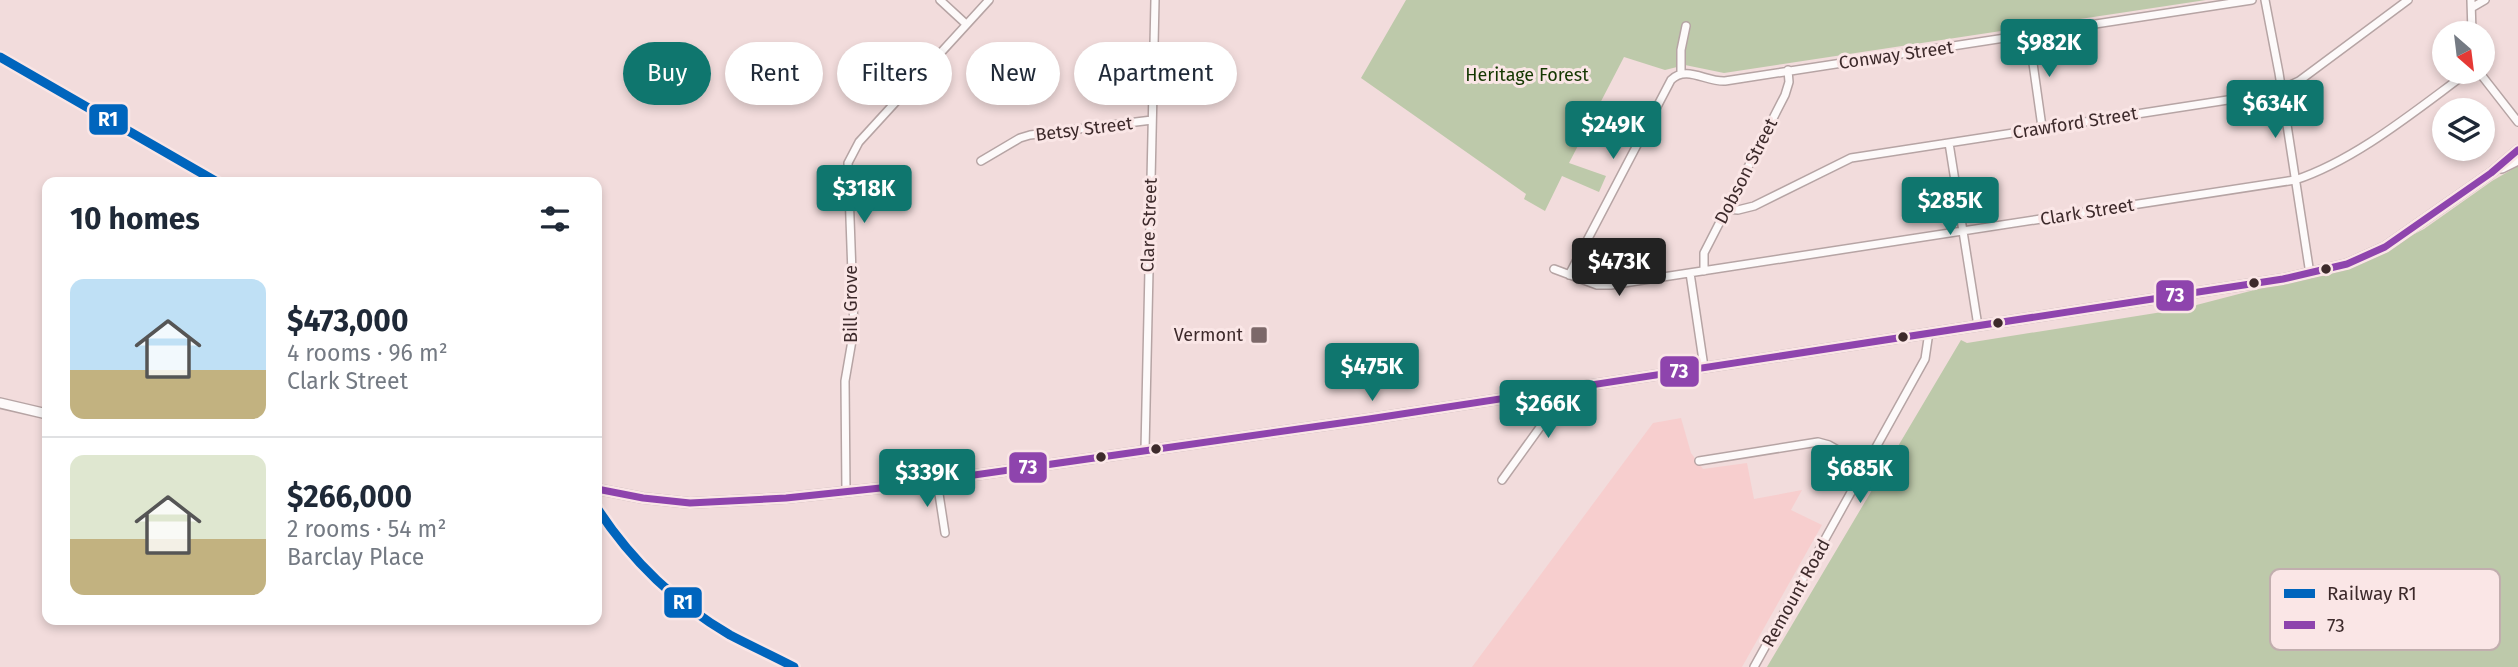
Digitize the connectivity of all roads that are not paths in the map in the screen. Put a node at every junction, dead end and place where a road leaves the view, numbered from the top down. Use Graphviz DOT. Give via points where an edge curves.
graph roads {
  1 [pos="940,0"];
  2 [pos="989,0"];
  3 [pos="1155,0"];
  4 [pos="2252,0"];
  5 [pos="2265,0"];
  6 [pos="2408,0"];
  7 [pos="2484,0"];
  8 [pos="2472,4"];
  9 [pos="966,24"];
  10 [pos="1686,26"];
  11 [pos="2029,34"];
  12 [pos="1788,71"];
  13 [pos="1681,73"];
  14 [pos="2451,84"];
  15 [pos="2488,84"];
  16 [pos="2281,90"];
  17 [pos="1152,120"];
  18 [pos="2518,122"];
  19 [pos="2042,127"];
  20 [pos="1949,143"];
  21 [pos="2518,150"];
  22 [pos="2518,160"];
  23 [pos="981,161"];
  24 [pos="2491,173"];
  25 [pos="2295,180"];
  26 [pos="1726,209"];
  27 [pos="1963,231"];
  28 [pos="1554,269"];
  29 [pos="1704,271"];
  30 [pos="1690,273"];
  31 [pos="2310,274"];
  32 [pos="1569,275"];
  33 [pos="1978,326"];
  34 [pos="1929,332"];
  35 [pos="1704,367"];
  36 [pos="1562,389"];
  37 [pos="0,403"];
  38 [pos="42,413"];
  39 [pos="1145,450"];
  40 [pos="1699,461"];
  41 [pos="1866,466"];
  42 [pos="1502,480"];
  43 [pos="937,481"];
  44 [pos="602,490"];
  45 [pos="846,492"];
  46 [pos="945,533"];
  47 [pos="1754,667"];
  1 -- 9 [label="street"];
  2 -- 9 [label="street, Bill Grove"];
  3 -- 17 [label="street, Clare Street"];
  4 -- 11 [label="street, Conway Street"];
  5 -- 16 [label="street"];
  6 -- 16 [label="street, Crawford Street"];
  7 -- 8 [label="street"];
  9 -- 45 [label="street, Bill Grove" via="859,142 848,163 854,318 845,381"];
  10 -- 13 [label="street"];
  11 -- 12 [label="street, Conway Street"];
  11 -- 19 [label="street"];
  12 -- 13 [label="street, Conway Street" via="1719,81"];
  12 -- 26 [label="street, Dobson Street" via="1785,95"];
  13 -- 32 [label="street" via="1671,80"];
  14 -- 25 [label="street, Clark Street" via="2369,143"];
  15 -- 18 [label="street"];
  16 -- 19 [label="street, Crawford Street"];
  16 -- 25 [label="street"];
  17 -- 23 [label="street, Betsy Street" via="1030,135"];
  17 -- 39 [label="street, Clare Street"];
  19 -- 20 [label="street, Crawford Street"];
  20 -- 26 [label="street, Crawford Street" via="1851,158 1754,206"];
  20 -- 27 [label="street"];
  21 -- 24 [label="street"];
  22 -- 24 [label="street"];
  24 -- 31 [label="street" via="2385,247"];
  25 -- 27 [label="street, Clark Street"];
  25 -- 31 [label="street"];
  26 -- 29 [label="street, Dobson Street" via="1704,253"];
  27 -- 29 [label="street, Clark Street"];
  27 -- 33 [label="street"];
  28 -- 32 [label="street, Clark Street"];
  29 -- 30 [label="street, Clark Street"];
  30 -- 32 [label="street, Clark Street" via="1603,286"];
  30 -- 35 [label="street"];
  31 -- 33 [label="street"];
  33 -- 34 [label="street"];
  34 -- 35 [label="street"];
  34 -- 41 [label="street, Remount Road" via="1925,359"];
  35 -- 36 [label="street"];
  36 -- 39 [label="street"];
  36 -- 42 [label="street" via="1556,405"];
  37 -- 38 [label="street"];
  39 -- 43 [label="street"];
  40 -- 41 [label="street" via="1818,442"];
  41 -- 47 [label="street, Remount Road"];
  43 -- 45 [label="street"];
  43 -- 46 [label="street"];
  44 -- 45 [label="street" via="690,503"];
}
